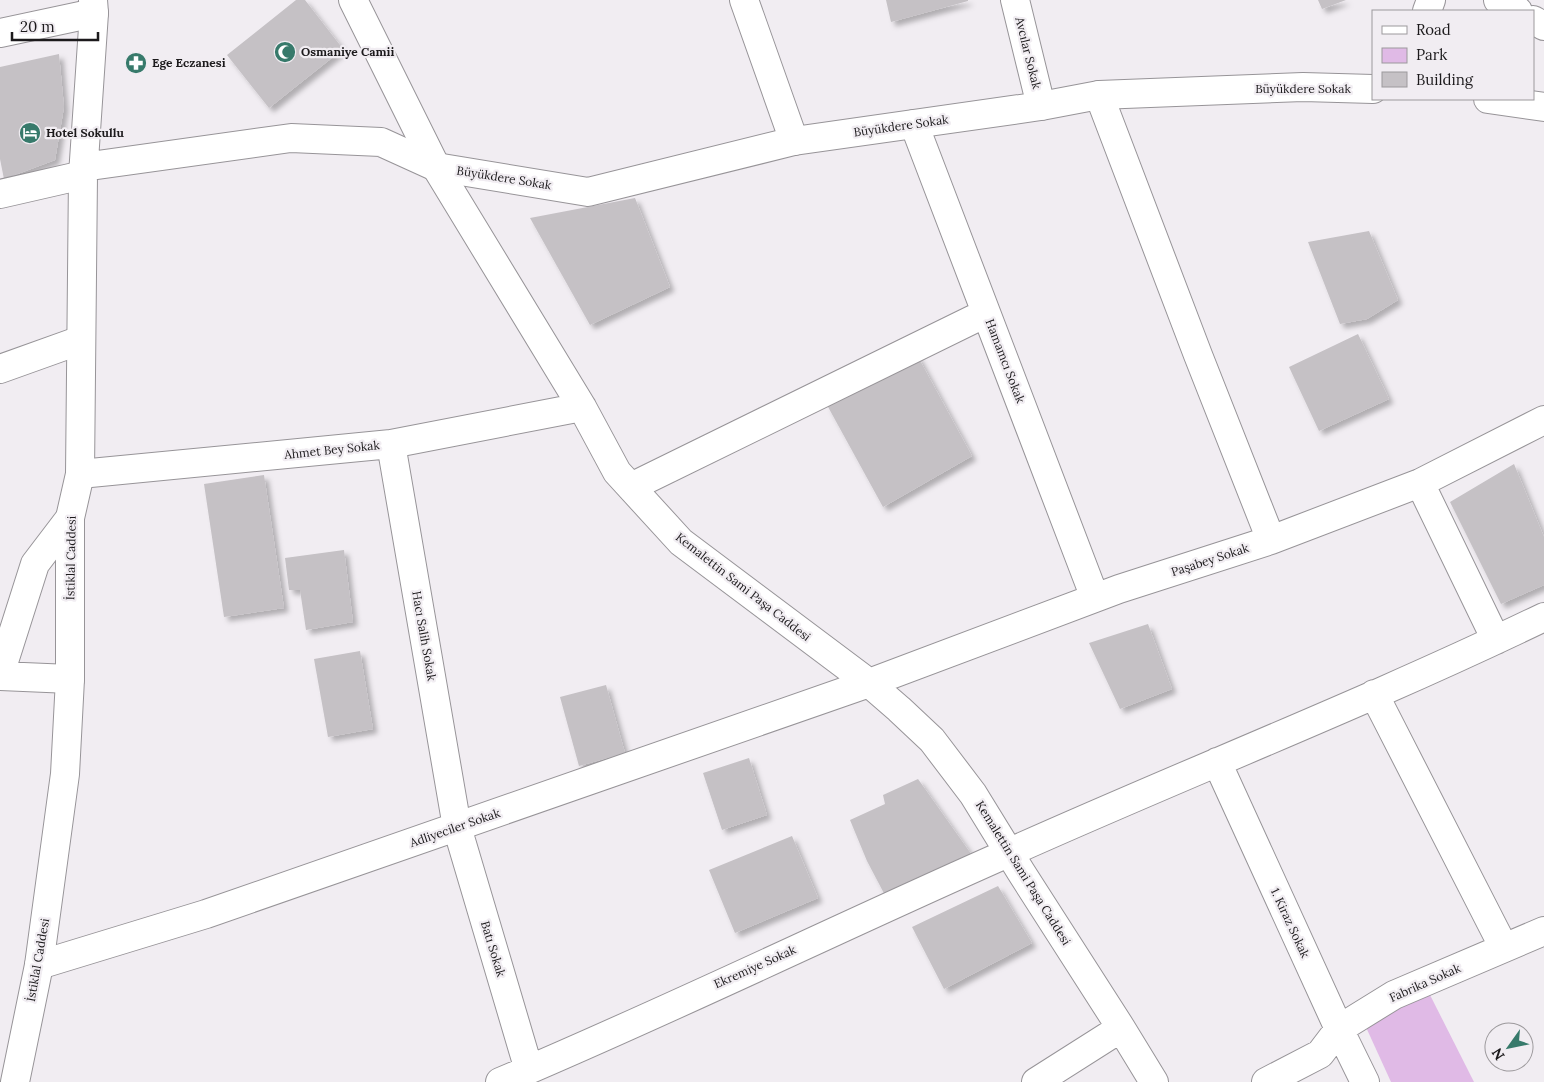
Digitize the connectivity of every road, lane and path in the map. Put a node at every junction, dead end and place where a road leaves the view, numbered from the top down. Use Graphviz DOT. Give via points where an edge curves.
graph roads {
  1 [pos="353,0"];
  2 [pos="744,0"];
  3 [pos="1015,0"];
  4 [pos="1498,0"];
  5 [pos="93,6"];
  6 [pos="1516,10"];
  7 [pos="0,33"];
  8 [pos="1372,89"];
  9 [pos="1099,95"];
  10 [pos="1495,100"];
  11 [pos="1041,106"];
  12 [pos="1544,107"];
  13 [pos="914,124"];
  14 [pos="794,141"];
  15 [pos="436,167"];
  16 [pos="83,171"];
  17 [pos="0,194"];
  18 [pos="986,313"];
  19 [pos="81,340"];
  20 [pos="0,369"];
  21 [pos="582,407"];
  22 [pos="1544,420"];
  23 [pos="391,444"];
  24 [pos="80,474"];
  25 [pos="1420,483"];
  26 [pos="631,488"];
  27 [pos="70,518"];
  28 [pos="1271,540"];
  29 [pos="35,564"];
  30 [pos="70,569"];
  31 [pos="1096,598"];
  32 [pos="1544,617"];
  33 [pos="1496,640"];
  34 [pos="0,675"];
  35 [pos="70,679"];
  36 [pos="869,683"];
  37 [pos="1374,694"];
  38 [pos="1216,762"];
  39 [pos="457,827"];
  40 [pos="1010,852"];
  41 [pos="1544,931"];
  42 [pos="1504,948"];
  43 [pos="39,965"];
  44 [pos="1121,1028"];
  45 [pos="1339,1029"];
  46 [pos="529,1070"];
  47 [pos="15,1082"];
  48 [pos="500,1082"];
  49 [pos="1036,1082"];
  50 [pos="1154,1082"];
  51 [pos="1266,1082"];
  52 [pos="1365,1082"];
  1 -- 15 [label="street, Kemalettin Sami Paşa Caddesi"];
  2 -- 14 [label="street"];
  3 -- 11 [label="street, Avcılar Sokak"];
  4 -- 6 [label="street"];
  5 -- 7 [label="street"];
  5 -- 16 [label="street, İstiklal Caddesi"];
  8 -- 9 [label="street, Büyükdere Sokak" via="1303,87"];
  9 -- 11 [label="street, Büyükdere Sokak"];
  9 -- 28 [label="street"];
  10 -- 12 [label="street"];
  11 -- 13 [label="street, Büyükdere Sokak"];
  13 -- 14 [label="street, Büyükdere Sokak"];
  13 -- 18 [label="street, Hamamcı Sokak"];
  14 -- 15 [label="street, Büyükdere Sokak" via="588,192"];
  15 -- 16 [label="street, Büyükdere Sokak" via="380,142 291,138"];
  15 -- 21 [label="street, Kemalettin Sami Paşa Caddesi"];
  16 -- 17 [label="street, Büyükdere Sokak"];
  16 -- 19 [label="street, İstiklal Caddesi"];
  18 -- 26 [label="street"];
  18 -- 31 [label="street, Hamamcı Sokak"];
  19 -- 20 [label="street"];
  19 -- 24 [label="street, İstiklal Caddesi"];
  21 -- 23 [label="street, Ahmet Bey Sokak"];
  21 -- 26 [label="street, Kemalettin Sami Paşa Caddesi" via="617,472"];
  22 -- 25 [label="street, Paşabey Sokak"];
  23 -- 24 [label="street, Ahmet Bey Sokak"];
  23 -- 39 [label="street, Hacı Salih Sokak"];
  24 -- 27 [label="street, İstiklal Caddesi"];
  25 -- 28 [label="street, Paşabey Sokak"];
  25 -- 33 [label="street"];
  26 -- 36 [label="street, Kemalettin Sami Paşa Caddesi" via="681,542"];
  27 -- 29 [label="street"];
  27 -- 30 [label="street, İstiklal Caddesi"];
  28 -- 31 [label="street, Paşabey Sokak"];
  29 -- 30 [label="street"];
  29 -- 34 [label="street"];
  30 -- 35 [label="street, İstiklal Caddesi"];
  31 -- 36 [label="street, Paşabey Sokak"];
  32 -- 33 [label="street, Ekremiye Sokak"];
  33 -- 37 [label="street, Ekremiye Sokak"];
  34 -- 35 [label="street"];
  35 -- 43 [label="street, İstiklal Caddesi" via="65,774"];
  36 -- 39 [label="street, Adliyeciler Sokak"];
  36 -- 40 [label="street, Kemalettin Sami Paşa Caddesi" via="932,740 974,794"];
  37 -- 38 [label="street, Ekremiye Sokak"];
  37 -- 42 [label="street"];
  38 -- 40 [label="street, Ekremiye Sokak"];
  38 -- 45 [label="street, 1. Kiraz Sokak"];
  39 -- 43 [label="street, Adliyeciler Sokak" via="206,914"];
  39 -- 46 [label="street, Batı Sokak"];
  40 -- 44 [label="street, Kemalettin Sami Paşa Caddesi"];
  40 -- 46 [label="street, Ekremiye Sokak"];
  41 -- 42 [label="street, Fabrika Sokak"];
  42 -- 45 [label="street, Fabrika Sokak" via="1394,995"];
  43 -- 47 [label="street, İstiklal Caddesi"];
  44 -- 49 [label="street"];
  44 -- 50 [label="street, Kemalettin Sami Paşa Caddesi"];
  45 -- 51 [label="street, Fabrika Sokak" via="1320,1054"];
  45 -- 52 [label="street, 1. Kiraz Sokak"];
  46 -- 48 [label="street, Ekremiye Sokak"];
}
